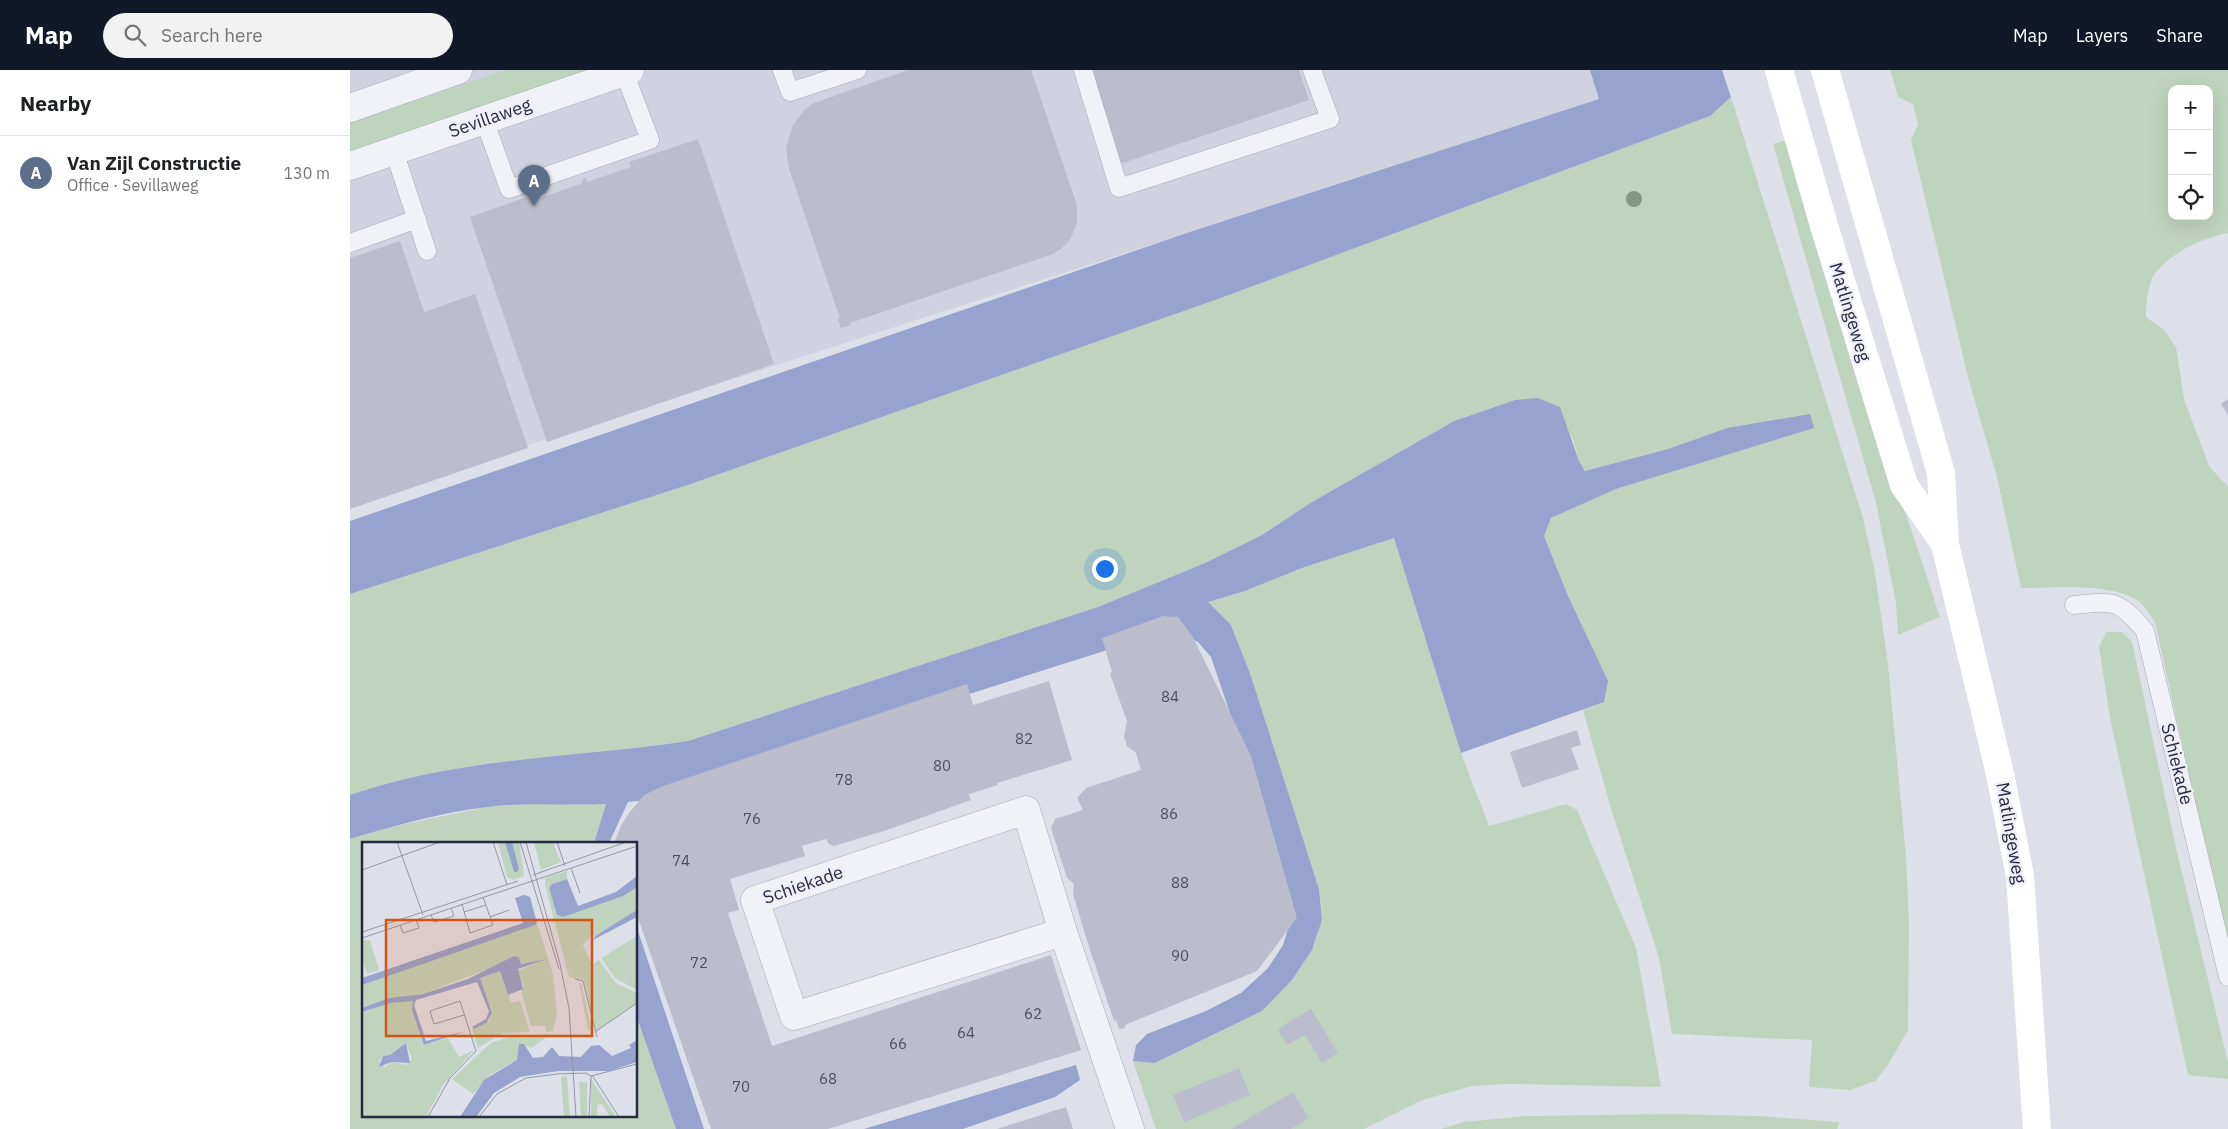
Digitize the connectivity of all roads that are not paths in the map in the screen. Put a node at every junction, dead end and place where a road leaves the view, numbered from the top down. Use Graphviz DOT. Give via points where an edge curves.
graph roads {
  1 [pos="458,70"];
  2 [pos="782,70"];
  3 [pos="857,70"];
  4 [pos="1083,70"];
  5 [pos="1312,70"];
  6 [pos="1779,70"];
  7 [pos="1825,70"];
  8 [pos="627,71"];
  9 [pos="350,108"];
  10 [pos="484,119"];
  11 [pos="394,151"];
  12 [pos="350,166"];
  13 [pos="416,219"];
  14 [pos="350,243"];
  15 [pos="426,251"];
  16 [pos="1945,544"];
  17 [pos="2074,605"];
  18 [pos="1063,932"];
  19 [pos="2228,977"];
  20 [pos="1130,1129"];
  21 [pos="2037,1129"];
  1 -- 9 [label="street"];
  2 -- 3 [label="lane" via="790,92"];
  4 -- 5 [label="lane" via="1119,188 1330,119"];
  6 -- 16 [label="main road, Matlingeweg" via="1904,485"];
  7 -- 16 [label="main road, Matlingeweg" via="1941,473"];
  8 -- 10 [label="street, Sevillaweg"];
  8 -- 10 [label="lane" via="650,140 510,189"];
  10 -- 11 [label="street, Sevillaweg"];
  11 -- 12 [label="street, Sevillaweg"];
  11 -- 13 [label="lane"];
  13 -- 14 [label="lane"];
  13 -- 15 [label="lane"];
  16 -- 21 [label="main road, Matlingeweg" via="2000,774 2020,876"];
  17 -- 19 [label="lane, Schiekade" via="2110,602 2129,612 2144,631"];
  18 -- 18 [label="street, Schiekade" via="794,1016 755,900 1026,810"];
  18 -- 20 [label="street, Schiekade"];
}
